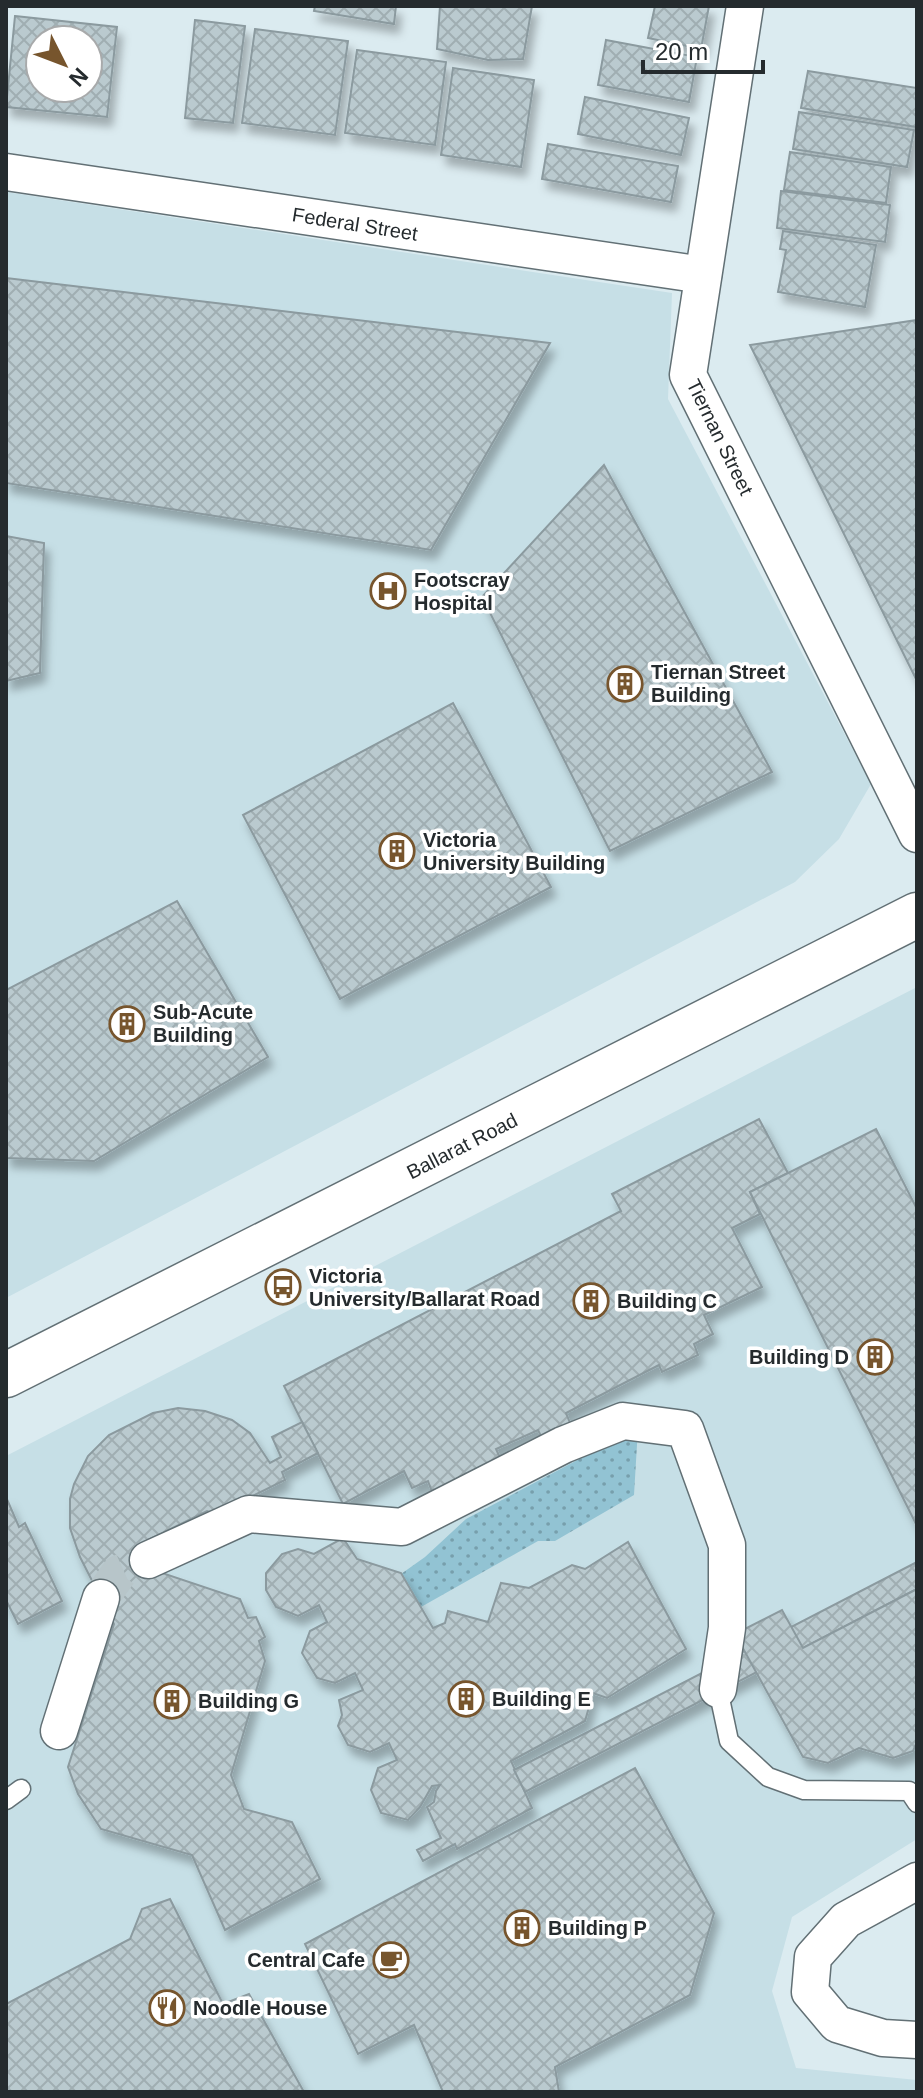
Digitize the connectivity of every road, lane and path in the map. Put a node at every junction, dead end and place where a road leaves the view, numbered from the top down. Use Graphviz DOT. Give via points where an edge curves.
graph roads {
  1 [pos="745,6"];
  2 [pos="6,172"];
  3 [pos="703,275"];
  4 [pos="917,834"];
  5 [pos="917,915"];
  6 [pos="6,1375"];
  7 [pos="148,1560"];
  8 [pos="101,1598"];
  9 [pos="718,1689"];
  10 [pos="59,1731"];
  11 [pos="917,1803"];
  12 [pos="917,1881"];
  13 [pos="900,2039"];
  1 -- 3 [label="street, Tiernan Street"];
  2 -- 3 [label="street, Federal Street"];
  3 -- 4 [label="street, Tiernan Street" via="688,375"];
  5 -- 6 [label="highway, Ballarat Road"];
  7 -- 9 [label="street" via="249,1514 402,1527 563,1445 623,1421 685,1429 727,1545 727,1628"];
  8 -- 10 [label="street"];
  9 -- 11 [label="lane" via="729,1741 768,1777 804,1790 909,1791"];
  12 -- 13 [label="street" via="846,1920 813,1957 810,1992 837,2024"];
}
